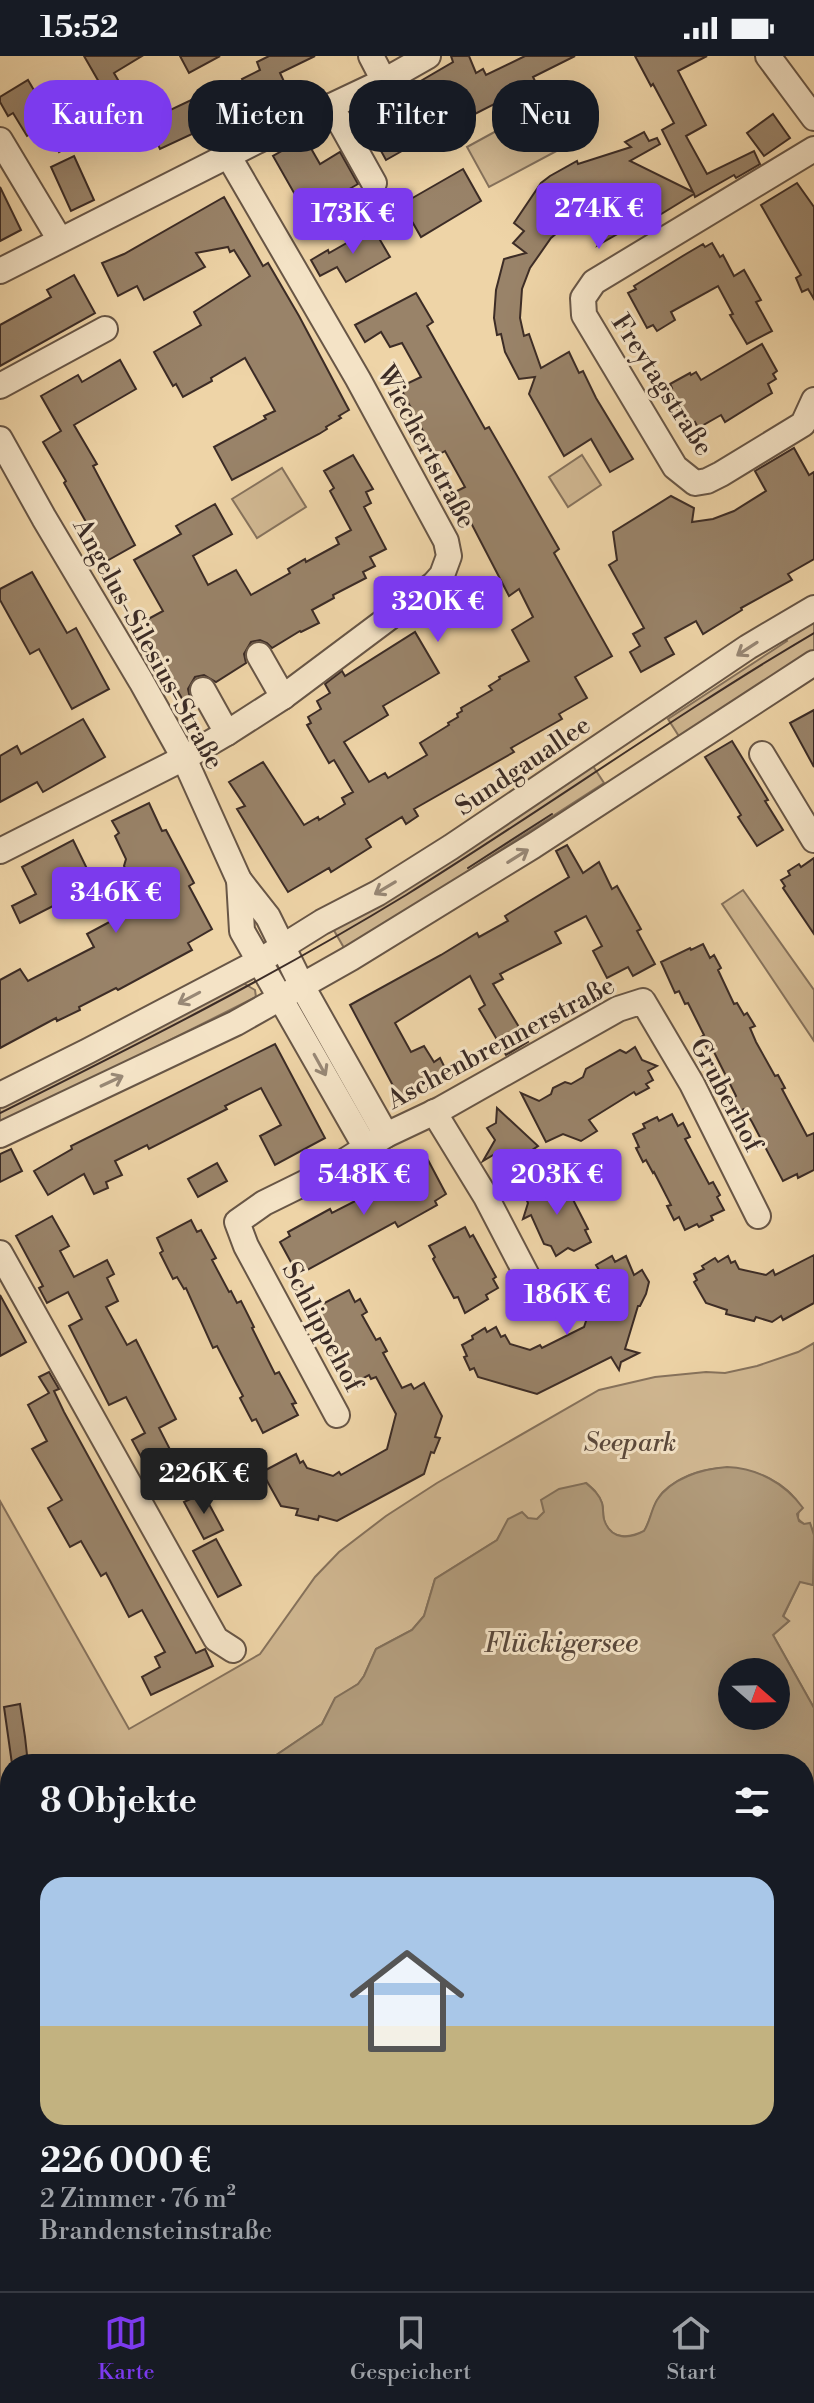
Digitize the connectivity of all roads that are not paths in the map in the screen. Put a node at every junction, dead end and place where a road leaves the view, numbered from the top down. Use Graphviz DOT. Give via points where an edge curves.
graph roads {
  1 [pos="371,56"];
  2 [pos="428,56"];
  3 [pos="768,56"];
  4 [pos="383,80"];
  5 [pos="386,80"];
  6 [pos="333,110"];
  7 [pos="814,118"];
  8 [pos="0,140"];
  9 [pos="814,149"];
  10 [pos="239,152"];
  11 [pos="229,157"];
  12 [pos="374,183"];
  13 [pos="60,240"];
  14 [pos="0,271"];
  15 [pos="105,329"];
  16 [pos="0,386"];
  17 [pos="814,400"];
  18 [pos="0,439"];
  19 [pos="814,608"];
  20 [pos="256,658"];
  21 [pos="814,663"];
  22 [pos="207,688"];
  23 [pos="279,699"];
  24 [pos="231,730"];
  25 [pos="762,754"];
  26 [pos="184,758"];
  27 [pos="814,840"];
  28 [pos="0,851"];
  29 [pos="239,880"];
  30 [pos="268,917"];
  31 [pos="283,946"];
  32 [pos="258,962"];
  33 [pos="302,986"];
  34 [pos="280,998"];
  35 [pos="643,1001"];
  36 [pos="0,1095"];
  37 [pos="434,1112"];
  38 [pos="0,1135"];
  39 [pos="376,1142"];
  40 [pos="758,1216"];
  41 [pos="237,1222"];
  42 [pos="0,1253"];
  43 [pos="534,1289"];
  44 [pos="337,1415"];
  45 [pos="233,1650"];
  1 -- 4 [label="street"];
  2 -- 5 [label="street"];
  3 -- 7 [label="street"];
  6 -- 12 [label="street"];
  8 -- 13 [label="street"];
  9 -- 17 [label="street, Freytagstraße" via="594,282 583,298 584,315 675,467 695,483 721,474 803,424"];
  10 -- 11 [label="street"];
  11 -- 13 [label="street"];
  11 -- 23 [label="street, Wiechertstraße" via="358,379 449,550 434,584"];
  13 -- 14 [label="street"];
  15 -- 16 [label="street"];
  18 -- 26 [label="street, Angelus-Silesius-Straße"];
  19 -- 31 [label="street, Sundgauallee, one-way" via="451,847"];
  20 -- 23 [label="street"];
  33 -- 21 [label="street, one-way" via="510,861"];
  22 -- 24 [label="street"];
  23 -- 24 [label="street, Wiechertstraße"];
  24 -- 26 [label="street, Wiechertstraße"];
  25 -- 27 [label="street"];
  26 -- 28 [label="street, Wiechertstraße"];
  26 -- 29 [label="street, Angelus-Silesius-Straße"];
  29 -- 30 [label="street, Angelus-Silesius-Straße"];
  29 -- 32 [label="street, Angelus-Silesius-Straße" via="242,931"];
  30 -- 31 [label="street, Aschenbrennerstraße"];
  31 -- 32 [label="street, Sundgauallee"];
  31 -- 33 [label="street, Aschenbrennerstraße"];
  32 -- 34 [label="street"];
  32 -- 36 [label="street, Sundgauallee, one-way"];
  33 -- 34 [label="street"];
  33 -- 39 [label="street, Aschenbrennerstraße"];
  38 -- 34 [label="street, one-way"];
  34 -- 39 [label="street, one-way"];
  35 -- 37 [label="street, Aschenbrennerstraße" via="618,1009"];
  35 -- 40 [label="street, Gruberhof" via="692,1084"];
  37 -- 39 [label="street, Aschenbrennerstraße"];
  37 -- 43 [label="street"];
  39 -- 41 [label="street, Aschenbrennerstraße"];
  41 -- 44 [label="street, Schlippehof"];
  42 -- 45 [label="street" via="216,1639"];
}
